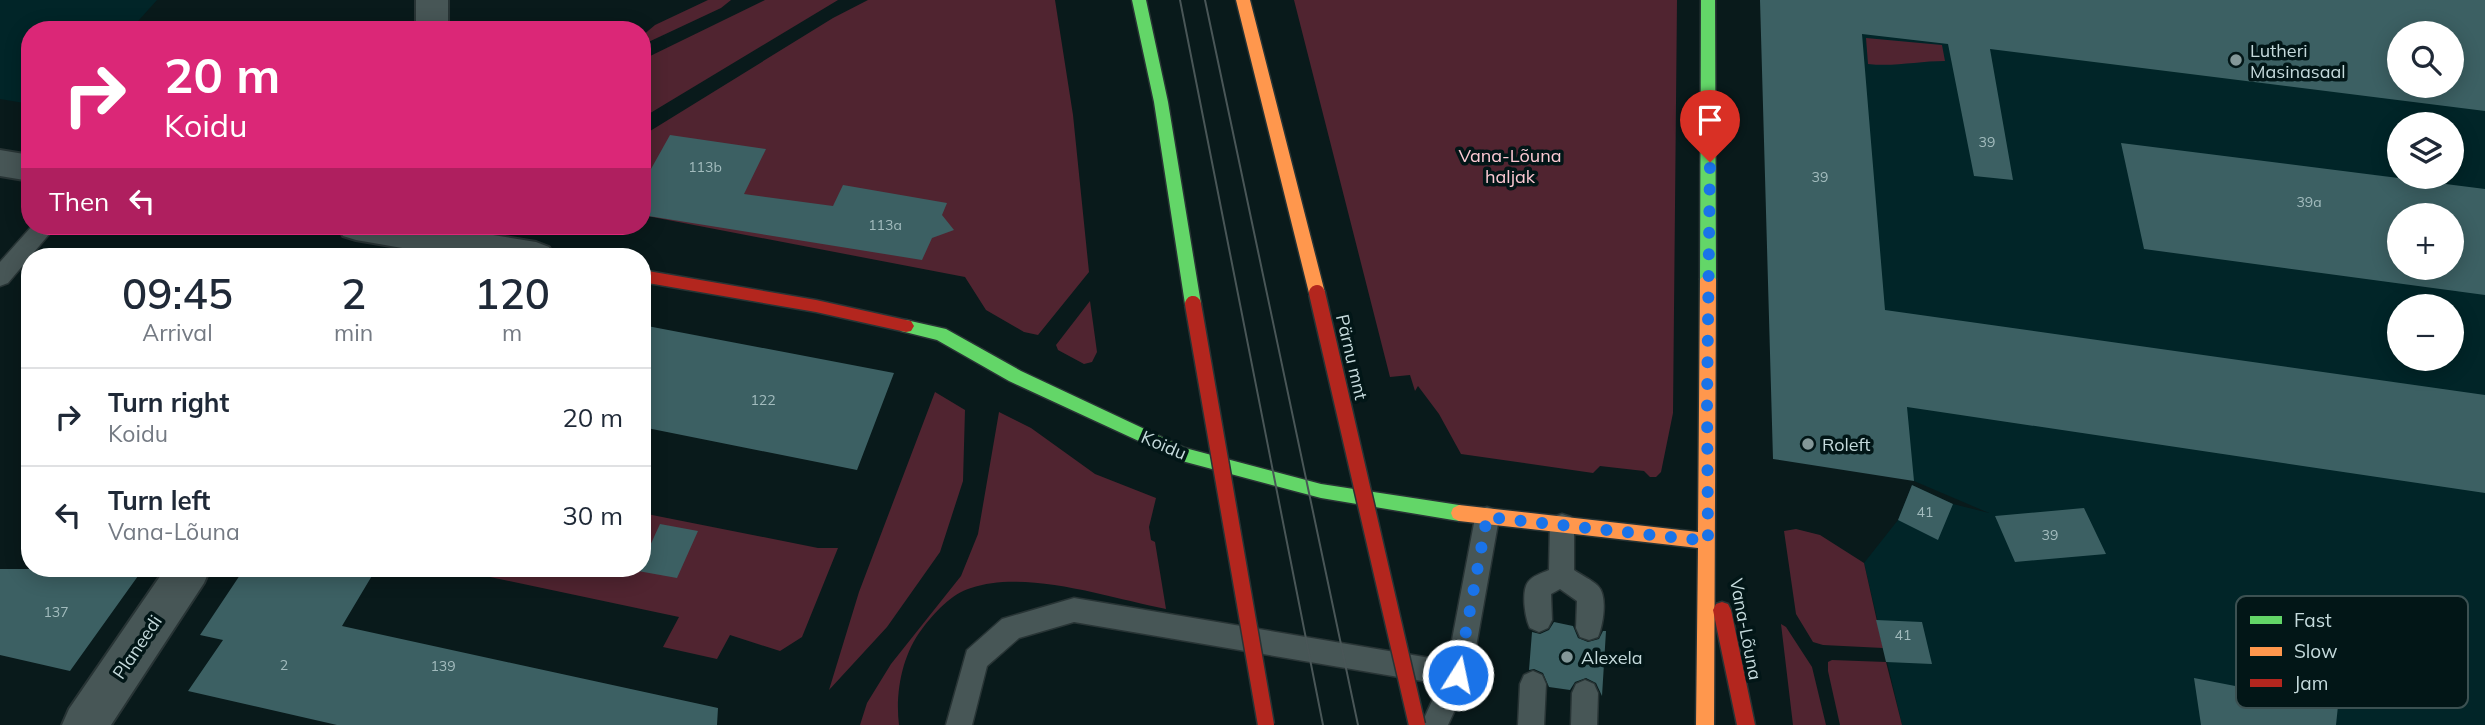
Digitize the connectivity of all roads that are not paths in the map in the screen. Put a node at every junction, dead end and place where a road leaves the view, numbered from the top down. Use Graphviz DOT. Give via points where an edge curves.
graph roads {
  1 [pos="432,0"];
  2 [pos="1139,0"];
  3 [pos="1243,0"];
  4 [pos="1708,0"];
  5 [pos="432,21"];
  6 [pos="0,163"];
  7 [pos="21,166"];
  8 [pos="406,239"];
  9 [pos="471,248"];
  10 [pos="21,253"];
  11 [pos="0,277"];
  12 [pos="651,278"];
  13 [pos="1487,517"];
  14 [pos="1562,526"];
  15 [pos="1708,541"];
  16 [pos="1561,576"];
  17 [pos="184,577"];
  18 [pos="1539,620"];
  19 [pos="1589,628"];
  20 [pos="1458,675"];
  21 [pos="1534,684"];
  22 [pos="1585,693"];
  23 [pos="85,725"];
  24 [pos="959,725"];
  25 [pos="1266,725"];
  26 [pos="1417,725"];
  27 [pos="1434,725"];
  28 [pos="1531,725"];
  29 [pos="1584,725"];
  30 [pos="1705,725"];
  31 [pos="1746,725"];
  1 -- 5 [label="street"];
  2 -- 25 [label="street, bridge" via="1161,102"];
  3 -- 26 [label="street, Pärnu mnt, bridge" via="1317,293"];
  4 -- 15 [label="street, Vana-Lõuna"];
  6 -- 7 [label="street"];
  8 -- 9 [label="street"];
  10 -- 11 [label="lane"];
  12 -- 13 [label="street, Koidu" via="816,306 941,334 1015,376 1182,454 1321,491"];
  13 -- 14 [label="street, Koidu"];
  13 -- 20 [label="lane"];
  14 -- 15 [label="street, Koidu"];
  14 -- 16 [label="lane"];
  15 -- 30 [label="street, Vana-Lõuna"];
  15 -- 31 [label="street, Vana-Lõuna"];
  16 -- 18 [label="lane" via="1538,588"];
  16 -- 19 [label="lane" via="1590,595"];
  17 -- 23 [label="street, Planeedi"];
  20 -- 24 [label="lane" via="1074,610 1011,628 976,659"];
  20 -- 27 [label="lane"];
  21 -- 28 [label="lane"];
  22 -- 29 [label="lane"];
}
